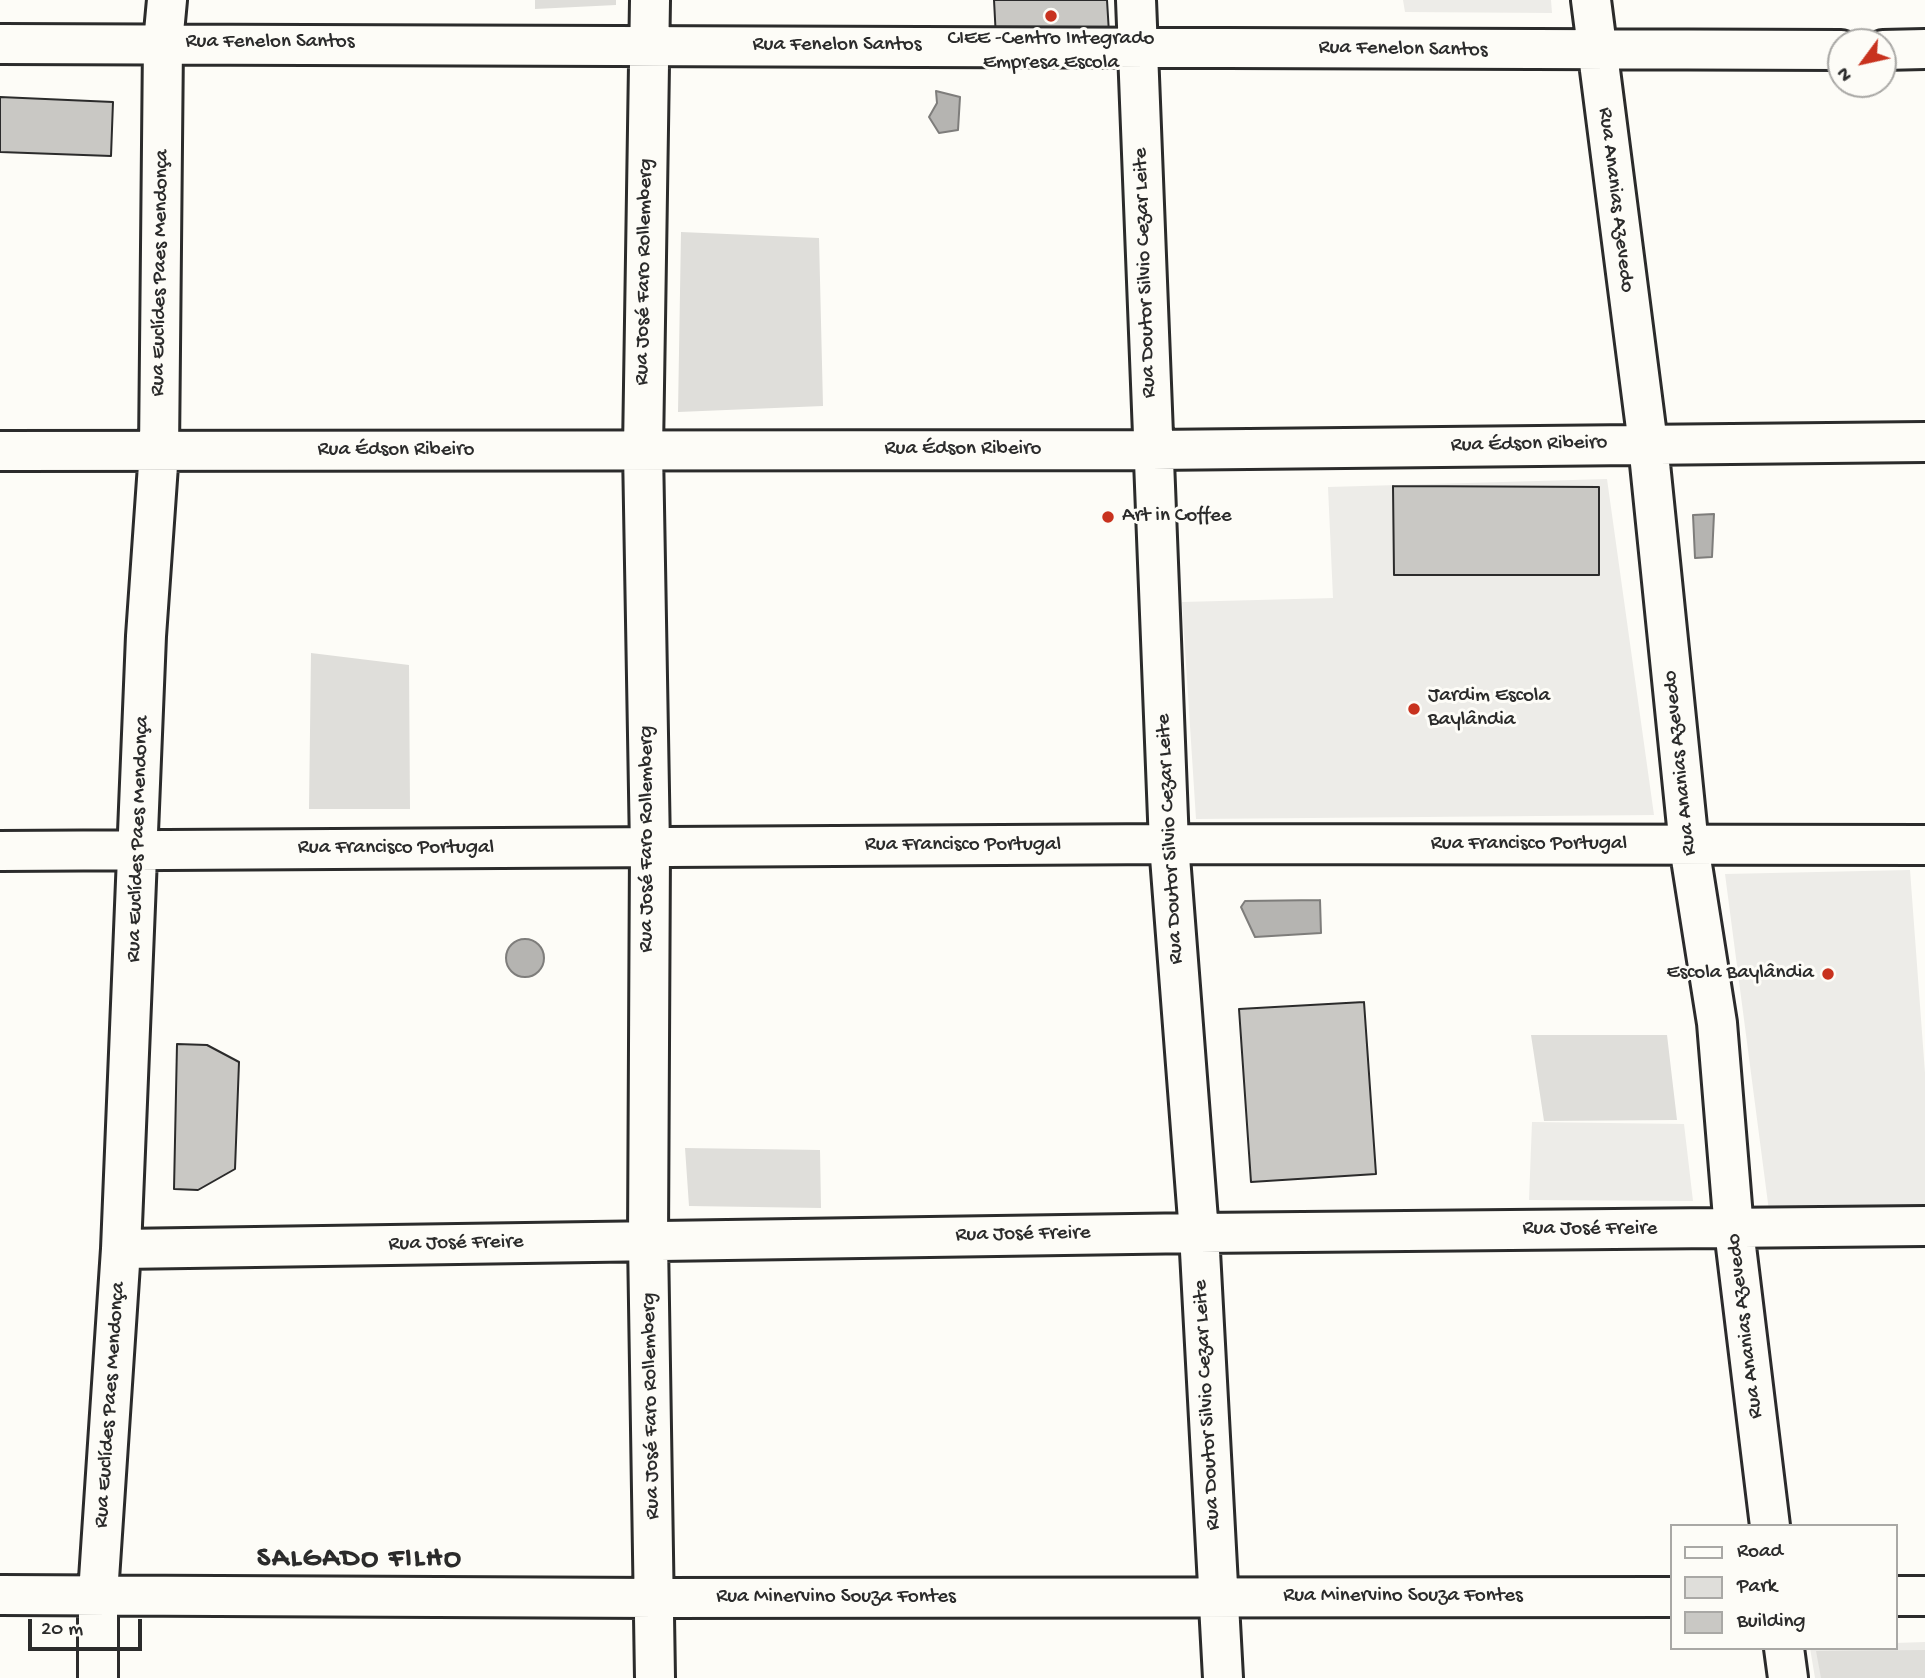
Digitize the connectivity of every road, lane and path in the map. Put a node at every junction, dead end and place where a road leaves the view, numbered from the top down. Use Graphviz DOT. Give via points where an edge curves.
graph roads {
  1 [pos="167,0"];
  2 [pos="650,0"];
  3 [pos="1136,0"];
  4 [pos="1591,0"];
  5 [pos="163,43"];
  6 [pos="0,44"];
  7 [pos="649,44"];
  8 [pos="1138,48"];
  9 [pos="1925,49"];
  10 [pos="1827,50"];
  11 [pos="1897,50"];
  12 [pos="1597,51"];
  13 [pos="1925,442"];
  14 [pos="1648,444"];
  15 [pos="0,450"];
  16 [pos="643,450"];
  17 [pos="1152,450"];
  18 [pos="159,451"];
  19 [pos="1169,844"];
  20 [pos="1925,845"];
  21 [pos="1689,846"];
  22 [pos="650,848"];
  23 [pos="139,850"];
  24 [pos="0,851"];
  25 [pos="1925,1226"];
  26 [pos="1734,1230"];
  27 [pos="1199,1233"];
  28 [pos="648,1241"];
  29 [pos="121,1249"];
  30 [pos="1770,1524"];
  31 [pos="98,1594"];
  32 [pos="0,1595"];
  33 [pos="1219,1596"];
  34 [pos="1897,1596"];
  35 [pos="1925,1596"];
  36 [pos="1670,1597"];
  37 [pos="656,1598"];
  38 [pos="1784,1650"];
  39 [pos="98,1678"];
  40 [pos="656,1678"];
  41 [pos="1223,1678"];
  42 [pos="1788,1678"];
  1 -- 5 [label="street, Rua Euclídes Paes Mendonça"];
  2 -- 7 [label="street, Rua José Faro Rollemberg"];
  3 -- 8 [label="street, Rua Doutor Silvio Cezar Leite"];
  4 -- 12 [label="street, Rua Ananias Azevedo"];
  5 -- 6 [label="street, Rua Fenelon Santos"];
  5 -- 7 [label="street, Rua Fenelon Santos"];
  5 -- 18 [label="street, Rua Euclídes Paes Mendonça"];
  7 -- 8 [label="street, Rua Fenelon Santos"];
  7 -- 16 [label="street, Rua José Faro Rollemberg"];
  8 -- 12 [label="street, Rua Fenelon Santos"];
  8 -- 17 [label="street, Rua Doutor Silvio Cezar Leite"];
  9 -- 11 [label="street"];
  10 -- 12 [label="street, Rua Fenelon Santos"];
  12 -- 14 [label="street, Rua Ananias Azevedo"];
  13 -- 14 [label="street, Rua Édson Ribeiro"];
  14 -- 17 [label="street, Rua Édson Ribeiro"];
  14 -- 21 [label="street, Rua Ananias Azevedo"];
  15 -- 18 [label="street, Rua Édson Ribeiro"];
  16 -- 17 [label="street, Rua Édson Ribeiro"];
  16 -- 18 [label="street, Rua Édson Ribeiro"];
  16 -- 22 [label="street, Rua José Faro Rollemberg"];
  17 -- 19 [label="street, Rua Doutor Silvio Cezar Leite"];
  18 -- 23 [label="street, Rua Euclídes Paes Mendonça" via="146,636"];
  19 -- 21 [label="street, Rua Francisco Portugal"];
  19 -- 22 [label="street, Rua Francisco Portugal"];
  19 -- 27 [label="street, Rua Doutor Silvio Cezar Leite"];
  20 -- 21 [label="street, Rua Francisco Portugal"];
  21 -- 26 [label="street, Rua Ananias Azevedo" via="1717,1023"];
  22 -- 23 [label="street, Rua Francisco Portugal"];
  22 -- 28 [label="street, Rua José Faro Rollemberg"];
  23 -- 24 [label="street, Rua Francisco Portugal"];
  23 -- 29 [label="street, Rua Euclídes Paes Mendonça"];
  25 -- 26 [label="street, Rua José Freire"];
  26 -- 27 [label="street, Rua José Freire"];
  26 -- 30 [label="street, Rua Ananias Azevedo"];
  27 -- 28 [label="street, Rua José Freire"];
  27 -- 33 [label="street, Rua Doutor Silvio Cezar Leite"];
  28 -- 29 [label="street, Rua José Freire"];
  28 -- 37 [label="street, Rua José Faro Rollemberg"];
  29 -- 31 [label="street, Rua Euclídes Paes Mendonça"];
  31 -- 32 [label="street, Rua Minervino Souza Fontes"];
  31 -- 37 [label="street, Rua Minervino Souza Fontes"];
  31 -- 39 [label="street, Rua Euclídes Paes Mendonça"];
  33 -- 36 [label="street, Rua Minervino Souza Fontes"];
  33 -- 37 [label="street, Rua Minervino Souza Fontes"];
  33 -- 41 [label="street, Rua Doutor Silvio Cezar Leite"];
  34 -- 35 [label="street"];
  37 -- 40 [label="street, Rua José Faro Rollemberg"];
  38 -- 42 [label="street"];
}
